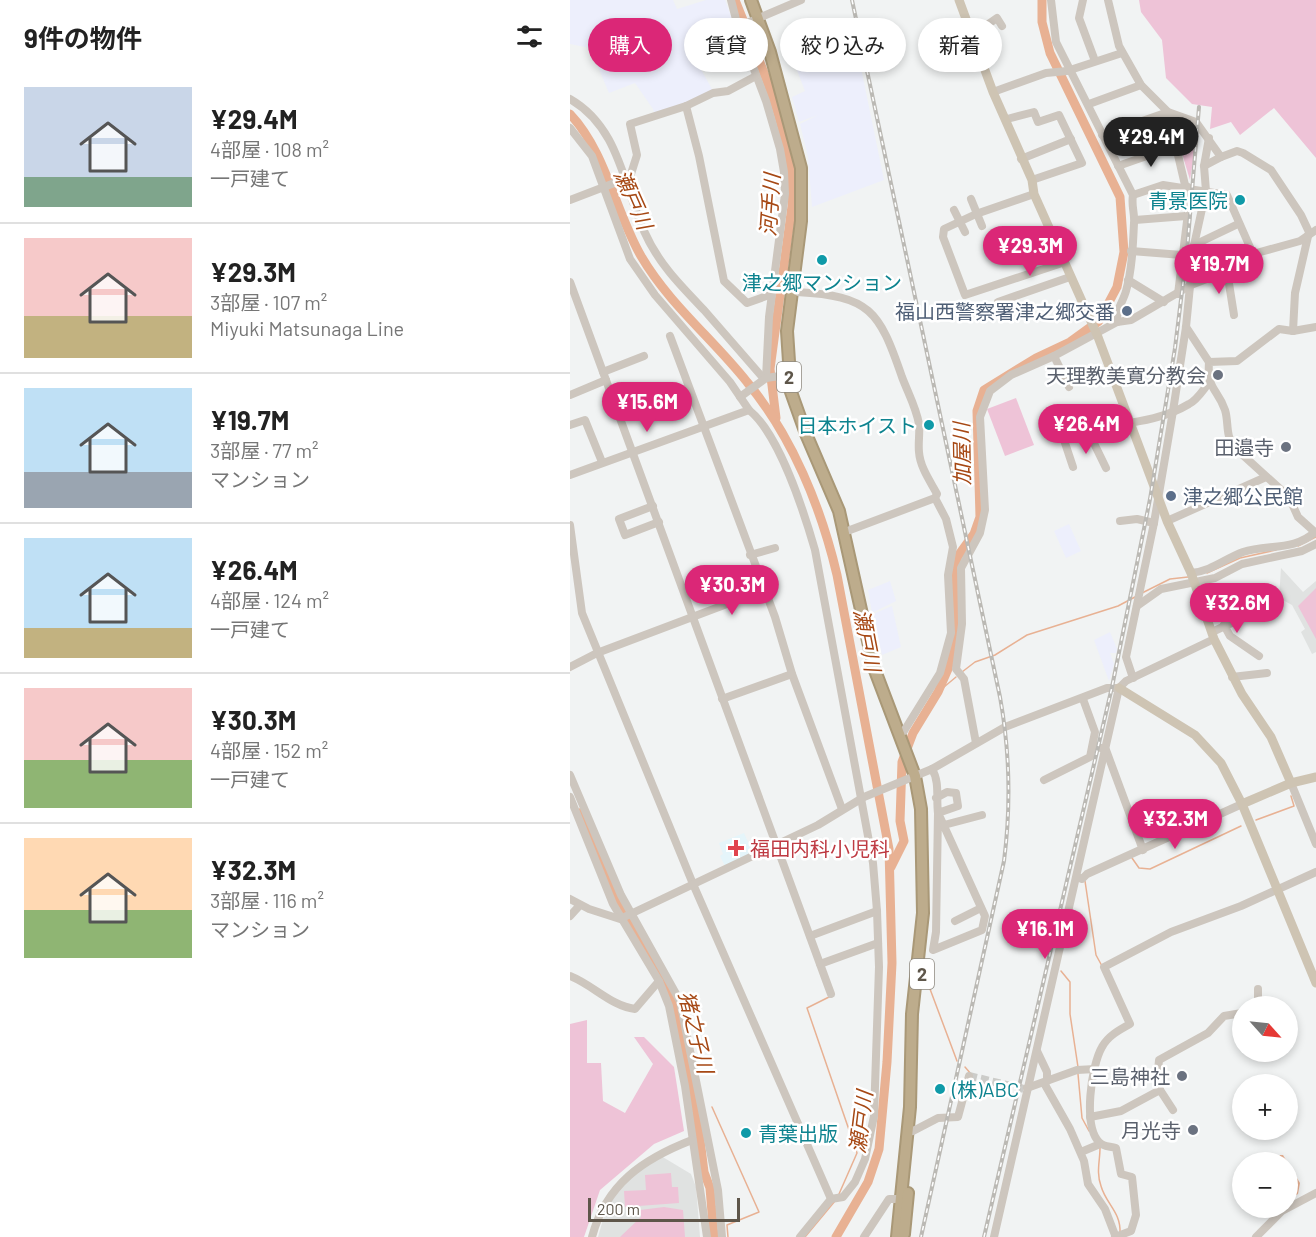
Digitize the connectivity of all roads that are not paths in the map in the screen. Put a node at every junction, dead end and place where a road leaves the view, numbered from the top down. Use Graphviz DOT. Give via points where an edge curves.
graph roads {
  1 [pos="731,0"];
  2 [pos="751,0"];
  3 [pos="759,0"];
  4 [pos="801,0"];
  5 [pos="960,0"];
  6 [pos="1052,0"];
  7 [pos="1083,0"];
  8 [pos="1108,0"];
  9 [pos="736,18"];
  10 [pos="758,18"];
  11 [pos="758,18"];
  12 [pos="760,18"];
  13 [pos="967,18"];
  14 [pos="768,47"];
  15 [pos="768,52"];
  16 [pos="1122,53"];
  17 [pos="1095,61"];
  18 [pos="1068,71"];
  19 [pos="755,72"];
  20 [pos="986,72"];
  21 [pos="756,76"];
  22 [pos="1141,85"];
  23 [pos="993,92"];
  24 [pos="570,99"];
  25 [pos="1089,104"];
  26 [pos="686,106"];
  27 [pos="1168,112"];
  28 [pos="1007,119"];
  29 [pos="570,128"];
  30 [pos="1102,135"];
  31 [pos="1209,138"];
  32 [pos="1071,139"];
  33 [pos="1175,146"];
  34 [pos="1221,157"];
  35 [pos="1021,159"];
  36 [pos="1118,166"];
  37 [pos="1204,166"];
  38 [pos="626,180"];
  39 [pos="1032,180"];
  40 [pos="604,187"];
  41 [pos="1191,189"];
  42 [pos="1206,191"];
  43 [pos="1034,194"];
  44 [pos="1133,195"];
  45 [pos="971,199"];
  46 [pos="570,200"];
  47 [pos="954,210"];
  48 [pos="976,214"];
  49 [pos="1186,216"];
  50 [pos="1135,220"];
  51 [pos="960,222"];
  52 [pos="1238,224"];
  53 [pos="982,226"];
  54 [pos="1313,231"];
  55 [pos="965,232"];
  56 [pos="1194,245"];
  57 [pos="1131,252"];
  58 [pos="1253,254"];
  59 [pos="1182,255"];
  60 [pos="1065,261"];
  61 [pos="1227,271"];
  62 [pos="1070,277"];
  63 [pos="1128,280"];
  64 [pos="570,282"];
  65 [pos="1191,285"];
  66 [pos="796,292"];
  67 [pos="772,294"];
  68 [pos="1178,294"];
  69 [pos="998,302"];
  70 [pos="1164,302"];
  71 [pos="1234,315"];
  72 [pos="1117,322"];
  73 [pos="1186,327"];
  74 [pos="1316,327"];
  75 [pos="1094,328"];
  76 [pos="1293,331"];
  77 [pos="670,336"];
  78 [pos="644,356"];
  79 [pos="1054,356"];
  80 [pos="1209,362"];
  81 [pos="788,375"];
  82 [pos="604,379"];
  83 [pos="765,379"];
  84 [pos="1208,384"];
  85 [pos="1069,387"];
  86 [pos="570,395"];
  87 [pos="741,396"];
  88 [pos="749,410"];
  89 [pos="1173,411"];
  90 [pos="1131,423"];
  91 [pos="570,425"];
  92 [pos="704,427"];
  93 [pos="1088,431"];
  94 [pos="633,452"];
  95 [pos="602,462"];
  96 [pos="1073,468"];
  97 [pos="1106,468"];
  98 [pos="570,475"];
  99 [pos="1266,477"];
  100 [pos="935,498"];
  101 [pos="1158,498"];
  102 [pos="651,507"];
  103 [pos="1120,521"];
  104 [pos="1167,521"];
  105 [pos="656,523"];
  106 [pos="1154,523"];
  107 [pos="570,525"];
  108 [pos="850,530"];
  109 [pos="1316,533"];
  110 [pos="1316,544"];
  111 [pos="1276,547"];
  112 [pos="775,548"];
  113 [pos="750,555"];
  114 [pos="1278,556"];
  115 [pos="1192,577"];
  116 [pos="764,590"];
  117 [pos="961,596"];
  118 [pos="950,597"];
  119 [pos="1138,599"];
  120 [pos="1251,614"];
  121 [pos="690,617"];
  122 [pos="1224,625"];
  123 [pos="1213,636"];
  124 [pos="597,653"];
  125 [pos="1259,656"];
  126 [pos="570,667"];
  127 [pos="1267,673"];
  128 [pos="792,674"];
  129 [pos="1233,677"];
  130 [pos="1132,678"];
  131 [pos="1119,688"];
  132 [pos="722,699"];
  133 [pos="1083,699"];
  134 [pos="904,737"];
  135 [pos="976,742"];
  136 [pos="1093,745"];
  137 [pos="1104,749"];
  138 [pos="570,775"];
  139 [pos="918,775"];
  140 [pos="1316,777"];
  141 [pos="1044,780"];
  142 [pos="1291,783"];
  143 [pos="570,797"];
  144 [pos="862,798"];
  145 [pos="936,798"];
  146 [pos="1242,804"];
  147 [pos="842,809"];
  148 [pos="938,813"];
  149 [pos="982,815"];
  150 [pos="944,825"];
  151 [pos="932,830"];
  152 [pos="1316,844"];
  153 [pos="774,845"];
  154 [pos="1143,850"];
  155 [pos="1316,872"];
  156 [pos="1077,877"];
  157 [pos="693,884"];
  158 [pos="1276,889"];
  159 [pos="570,898"];
  160 [pos="580,905"];
  161 [pos="981,908"];
  162 [pos="877,911"];
  163 [pos="570,916"];
  164 [pos="627,916"];
  165 [pos="955,921"];
  166 [pos="810,936"];
  167 [pos="878,943"];
  168 [pos="929,950"];
  169 [pos="820,964"];
  170 [pos="570,976"];
  171 [pos="658,981"];
  172 [pos="1316,982"];
  173 [pos="1258,989"];
  174 [pos="831,994"];
  175 [pos="1258,996"];
  176 [pos="1232,1015"];
  177 [pos="1036,1051"];
  178 [pos="1095,1069"];
  179 [pos="969,1076"];
  180 [pos="1045,1082"];
  181 [pos="1026,1088"];
  182 [pos="1160,1090"];
  183 [pos="701,1105"];
  184 [pos="689,1107"];
  185 [pos="1173,1110"];
  186 [pos="1090,1117"];
  187 [pos="913,1131"];
  188 [pos="692,1140"];
  189 [pos="1098,1145"];
  190 [pos="1081,1152"];
  191 [pos="1316,1193"];
  192 [pos="834,1199"];
  193 [pos="904,1199"];
  194 [pos="1115,1236"];
  195 [pos="592,1237"];
  196 [pos="707,1237"];
  197 [pos="722,1237"];
  198 [pos="800,1237"];
  199 [pos="864,1237"];
  200 [pos="897,1237"];
  201 [pos="904,1237"];
  202 [pos="994,1237"];
  203 [pos="1256,1237"];
  1 -- 9 [label="street"];
  2 -- 10 [label="highway, 2"];
  3 -- 11 [label="highway, 2"];
  4 -- 12 [label="street"];
  5 -- 13 [label="main road"];
  6 -- 18 [label="street" via="1056,42"];
  7 -- 17 [label="street" via="1079,18"];
  8 -- 16 [label="street"];
  14 -- 66 [label="highway, 2" via="801,140 807,177 806,221"];
  15 -- 81 [label="highway, 2" via="802,178 801,221 787,330"];
  16 -- 17 [label="street"];
  16 -- 22 [label="street"];
  17 -- 18 [label="street"];
  18 -- 23 [label="street" via="1056,70"];
  18 -- 25 [label="street"];
  19 -- 21 [label="street"];
  20 -- 23 [label="main road"];
  21 -- 26 [label="street" via="728,92 713,93"];
  21 -- 67 [label="street" via="780,149 785,194"];
  22 -- 25 [label="street"];
  22 -- 27 [label="street"];
  23 -- 28 [label="main road"];
  24 -- 38 [label="street" via="581,105 608,136"];
  25 -- 30 [label="street"];
  26 -- 38 [label="street" via="630,124 637,155"];
  26 -- 67 [label="street" via="724,281 747,303"];
  27 -- 30 [label="street"];
  27 -- 31 [label="street" via="1196,122"];
  27 -- 33 [label="street"];
  28 -- 32 [label="street" via="1034,112 1038,122 1059,115"];
  28 -- 35 [label="main road"];
  29 -- 40 [label="street" via="592,156"];
  30 -- 36 [label="street"];
  31 -- 34 [label="street"];
  31 -- 37 [label="street"];
  32 -- 35 [label="street"];
  32 -- 39 [label="street" via="1082,163"];
  33 -- 36 [label="street"];
  33 -- 41 [label="street" via="1185,185"];
  34 -- 37 [label="street"];
  34 -- 54 [label="street" via="1238,151 1271,170"];
  35 -- 39 [label="main road"];
  36 -- 44 [label="street"];
  37 -- 42 [label="street"];
  38 -- 40 [label="street"];
  38 -- 83 [label="street" via="659,260"];
  39 -- 43 [label="main road"];
  40 -- 46 [label="street"];
  40 -- 87 [label="street" via="630,259 655,295"];
  41 -- 42 [label="street"];
  41 -- 44 [label="street" via="1163,185"];
  41 -- 49 [label="street"];
  42 -- 52 [label="street" via="1227,195"];
  42 -- 56 [label="street"];
  43 -- 48 [label="street"];
  43 -- 60 [label="main road"];
  44 -- 50 [label="street" via="1130,208"];
  45 -- 48 [label="street"];
  47 -- 51 [label="street"];
  48 -- 51 [label="street"];
  48 -- 53 [label="street"];
  49 -- 50 [label="street"];
  49 -- 59 [label="street"];
  50 -- 57 [label="street"];
  51 -- 55 [label="street"];
  51 -- 60 [label="street" via="944,229 943,237 965,296"];
  52 -- 56 [label="street"];
  52 -- 58 [label="street"];
  54 -- 58 [label="street" via="1300,241"];
  54 -- 76 [label="street" via="1295,293"];
  56 -- 65 [label="street"];
  57 -- 59 [label="street"];
  57 -- 63 [label="street"];
  58 -- 61 [label="street"];
  59 -- 68 [label="street"];
  60 -- 62 [label="main road"];
  61 -- 65 [label="street"];
  61 -- 71 [label="street"];
  62 -- 69 [label="street"];
  62 -- 75 [label="main road"];
  63 -- 70 [label="street"];
  63 -- 72 [label="street" via="1116,313"];
  64 -- 82 [label="street"];
  65 -- 68 [label="street"];
  65 -- 73 [label="street"];
  66 -- 81 [label="highway, 2"];
  66 -- 100 [label="street" via="834,295 864,306 878,319 889,337 914,404 920,428 921,462 937,494"];
  67 -- 83 [label="street"];
  68 -- 70 [label="street"];
  70 -- 72 [label="street" via="1131,320"];
  72 -- 75 [label="street"];
  73 -- 80 [label="street"];
  73 -- 89 [label="street"];
  74 -- 76 [label="street"];
  75 -- 79 [label="street"];
  75 -- 90 [label="main road"];
  76 -- 80 [label="street" via="1279,329 1237,361"];
  77 -- 92 [label="street"];
  78 -- 82 [label="street"];
  79 -- 85 [label="street"];
  79 -- 117 [label="street" via="1011,375 993,388 981,408 985,510 980,533 961,568"];
  80 -- 84 [label="street"];
  81 -- 83 [label="street"];
  81 -- 108 [label="highway, 2"];
  81 -- 134 [label="highway, 2" via="797,411 839,511 874,668"];
  82 -- 86 [label="street"];
  82 -- 94 [label="street"];
  83 -- 87 [label="street"];
  84 -- 89 [label="street" via="1191,403"];
  84 -- 99 [label="street" via="1226,414 1228,438"];
  87 -- 88 [label="street"];
  88 -- 92 [label="street"];
  88 -- 144 [label="street" via="782,460 809,530"];
  89 -- 90 [label="street"];
  89 -- 101 [label="street"];
  90 -- 93 [label="street"];
  90 -- 101 [label="main road"];
  91 -- 95 [label="street" via="585,420"];
  92 -- 94 [label="street"];
  92 -- 113 [label="street"];
  93 -- 96 [label="street" via="1063,437"];
  93 -- 97 [label="street"];
  94 -- 95 [label="street"];
  94 -- 102 [label="street"];
  95 -- 98 [label="street"];
  99 -- 104 [label="street"];
  99 -- 109 [label="street" via="1288,497 1298,517"];
  100 -- 108 [label="street"];
  100 -- 118 [label="street" via="946,519 953,547 948,575"];
  101 -- 104 [label="main road"];
  101 -- 106 [label="street"];
  102 -- 105 [label="street"];
  102 -- 105 [label="street" via="619,519 625,535"];
  103 -- 106 [label="street"];
  104 -- 115 [label="main road"];
  105 -- 121 [label="street"];
  106 -- 119 [label="street"];
  107 -- 124 [label="street" via="582,613"];
  108 -- 134 [label="highway, 2" via="879,666"];
  109 -- 111 [label="street"];
  110 -- 114 [label="street"];
  111 -- 114 [label="street"];
  111 -- 115 [label="street" via="1245,552"];
  112 -- 113 [label="street"];
  113 -- 116 [label="street"];
  114 -- 115 [label="street" via="1242,564 1215,578"];
  115 -- 119 [label="street"];
  115 -- 123 [label="main road"];
  116 -- 121 [label="street"];
  116 -- 128 [label="street"];
  117 -- 118 [label="street"];
  117 -- 135 [label="street" via="956,669 964,679"];
  118 -- 134 [label="street" via="952,617 947,653 933,687"];
  119 -- 130 [label="street" via="1126,657"];
  120 -- 122 [label="street"];
  121 -- 124 [label="street"];
  121 -- 132 [label="street"];
  122 -- 123 [label="street"];
  122 -- 125 [label="street" via="1230,636"];
  123 -- 129 [label="main road"];
  123 -- 130 [label="street"];
  124 -- 126 [label="street"];
  124 -- 157 [label="street"];
  127 -- 129 [label="street"];
  128 -- 132 [label="street"];
  128 -- 147 [label="street"];
  129 -- 142 [label="main road" via="1271,737"];
  130 -- 131 [label="street"];
  131 -- 133 [label="street" via="1107,688"];
  131 -- 137 [label="street"];
  131 -- 146 [label="main road" via="1195,735 1221,763"];
  132 -- 153 [label="street"];
  133 -- 135 [label="street" via="1005,727"];
  133 -- 136 [label="street" via="1095,732"];
  134 -- 139 [label="highway, 2"];
  135 -- 139 [label="street"];
  136 -- 137 [label="street"];
  136 -- 141 [label="street" via="1090,757"];
  137 -- 154 [label="street"];
  137 -- 156 [label="street"];
  138 -- 164 [label="street"];
  139 -- 144 [label="street"];
  139 -- 145 [label="street" via="937,784"];
  139 -- 151 [label="highway, 2"];
  139 -- 193 [label="highway, 2" via="923,912 912,1014"];
  140 -- 142 [label="main road"];
  142 -- 146 [label="main road"];
  142 -- 152 [label="street"];
  143 -- 164 [label="street"];
  144 -- 147 [label="street"];
  144 -- 162 [label="street"];
  145 -- 148 [label="street"];
  145 -- 148 [label="street" via="947,792 956,793 960,804"];
  146 -- 154 [label="street"];
  146 -- 158 [label="main road"];
  147 -- 153 [label="street"];
  148 -- 150 [label="street"];
  148 -- 151 [label="street"];
  149 -- 150 [label="street"];
  150 -- 161 [label="street"];
  151 -- 168 [label="highway, 2"];
  153 -- 157 [label="street"];
  153 -- 166 [label="street"];
  154 -- 156 [label="street" via="1082,879"];
  155 -- 158 [label="street"];
  156 -- 177 [label="street"];
  157 -- 164 [label="street"];
  157 -- 192 [label="street"];
  158 -- 172 [label="main road"];
  158 -- 178 [label="street" via="1171,932 1104,967 1130,1024 1106,1041"];
  159 -- 160 [label="street"];
  160 -- 163 [label="street"];
  160 -- 164 [label="street"];
  161 -- 165 [label="street"];
  161 -- 168 [label="street" via="985,916 982,930"];
  162 -- 166 [label="street"];
  162 -- 167 [label="street"];
  164 -- 171 [label="street"];
  164 -- 183 [label="street" via="680,1001"];
  166 -- 169 [label="street"];
  167 -- 169 [label="street"];
  167 -- 192 [label="street" via="874,1116 855,1182 843,1197"];
  168 -- 187 [label="highway, 2" via="918,1008"];
  169 -- 174 [label="street"];
  170 -- 171 [label="street" via="635,1010"];
  171 -- 184 [label="street" via="671,1012"];
  173 -- 175 [label="street"];
  176 -- 182 [label="street" via="1224,1016 1208,1033 1159,1060"];
  177 -- 180 [label="street" via="1047,1072"];
  177 -- 181 [label="street"];
  178 -- 180 [label="street" via="1077,1070"];
  178 -- 186 [label="street"];
  179 -- 187 [label="street" via="958,1118 938,1118"];
  180 -- 181 [label="street"];
  180 -- 190 [label="street"];
  181 -- 202 [label="street"];
  182 -- 185 [label="street"];
  182 -- 186 [label="street" via="1110,1115"];
  183 -- 184 [label="street"];
  183 -- 197 [label="street" via="718,1190"];
  184 -- 188 [label="street"];
  186 -- 189 [label="street"];
  187 -- 193 [label="highway, 2"];
  188 -- 195 [label="street" via="643,1163 624,1178 602,1208"];
  188 -- 196 [label="street"];
  189 -- 190 [label="street"];
  189 -- 194 [label="street" via="1116,1148 1121,1174 1132,1177 1136,1215 1131,1231"];
  190 -- 194 [label="street" via="1088,1185 1105,1209"];
  191 -- 203 [label="street" via="1282,1211"];
  192 -- 198 [label="street"];
  193 -- 199 [label="street" via="889,1199"];
  193 -- 200 [label="highway, 2"];
  193 -- 201 [label="highway, 2"];
}
